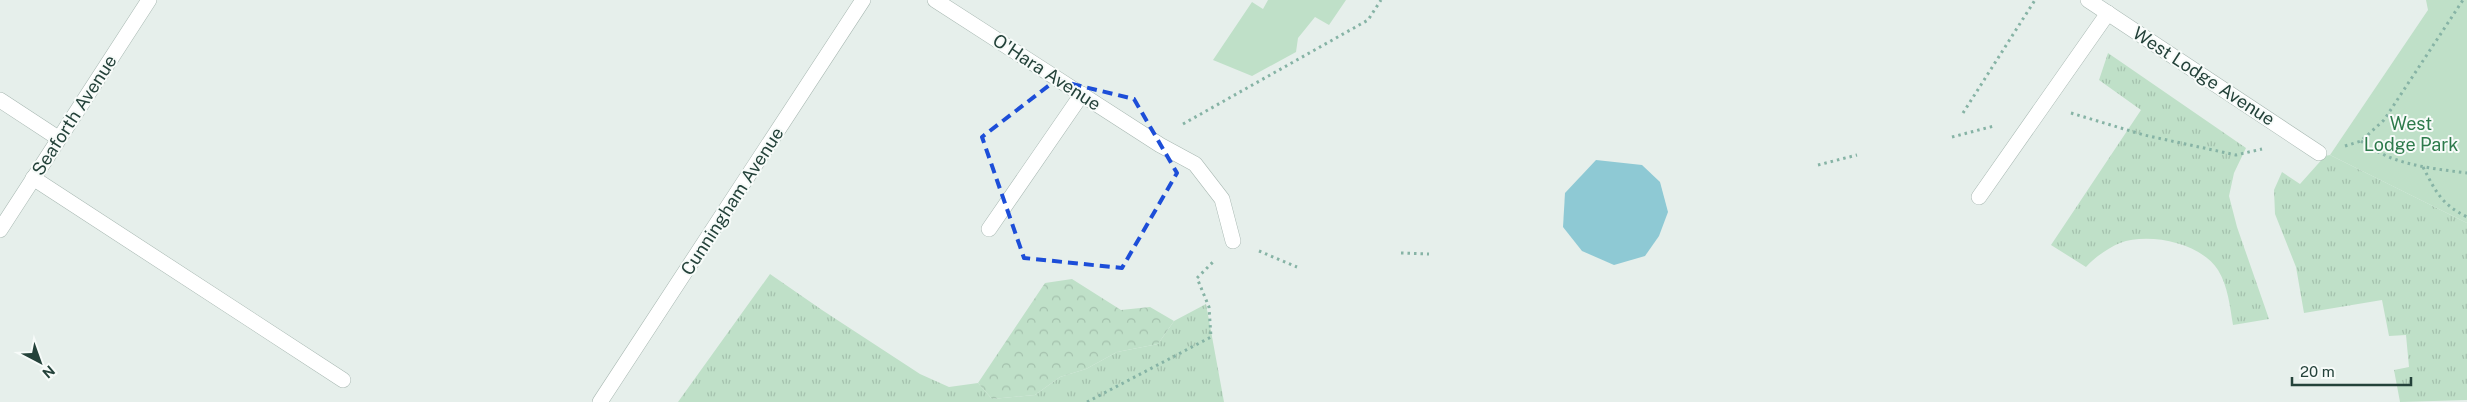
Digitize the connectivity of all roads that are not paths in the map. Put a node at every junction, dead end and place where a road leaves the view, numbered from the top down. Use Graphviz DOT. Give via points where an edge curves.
graph roads {
  1 [pos="149,0"];
  2 [pos="863,0"];
  3 [pos="935,0"];
  4 [pos="2088,0"];
  5 [pos="2108,13"];
  6 [pos="1082,94"];
  7 [pos="0,100"];
  8 [pos="58,138"];
  9 [pos="2319,153"];
  10 [pos="33,178"];
  11 [pos="1979,197"];
  12 [pos="989,229"];
  13 [pos="0,230"];
  14 [pos="1233,241"];
  15 [pos="343,380"];
  16 [pos="600,402"];
  1 -- 8 [label="street, Seaforth Avenue"];
  2 -- 16 [label="street, Cunningham Avenue"];
  3 -- 6 [label="street, O'Hara Avenue"];
  4 -- 5 [label="street, West Lodge Avenue"];
  5 -- 9 [label="street, West Lodge Avenue"];
  5 -- 11 [label="street"];
  6 -- 12 [label="street"];
  6 -- 14 [label="street, O'Hara Avenue" via="1195,164 1222,199"];
  7 -- 8 [label="street"];
  8 -- 10 [label="street, Seaforth Avenue"];
  10 -- 13 [label="street, Seaforth Avenue"];
  10 -- 15 [label="street"];
}
